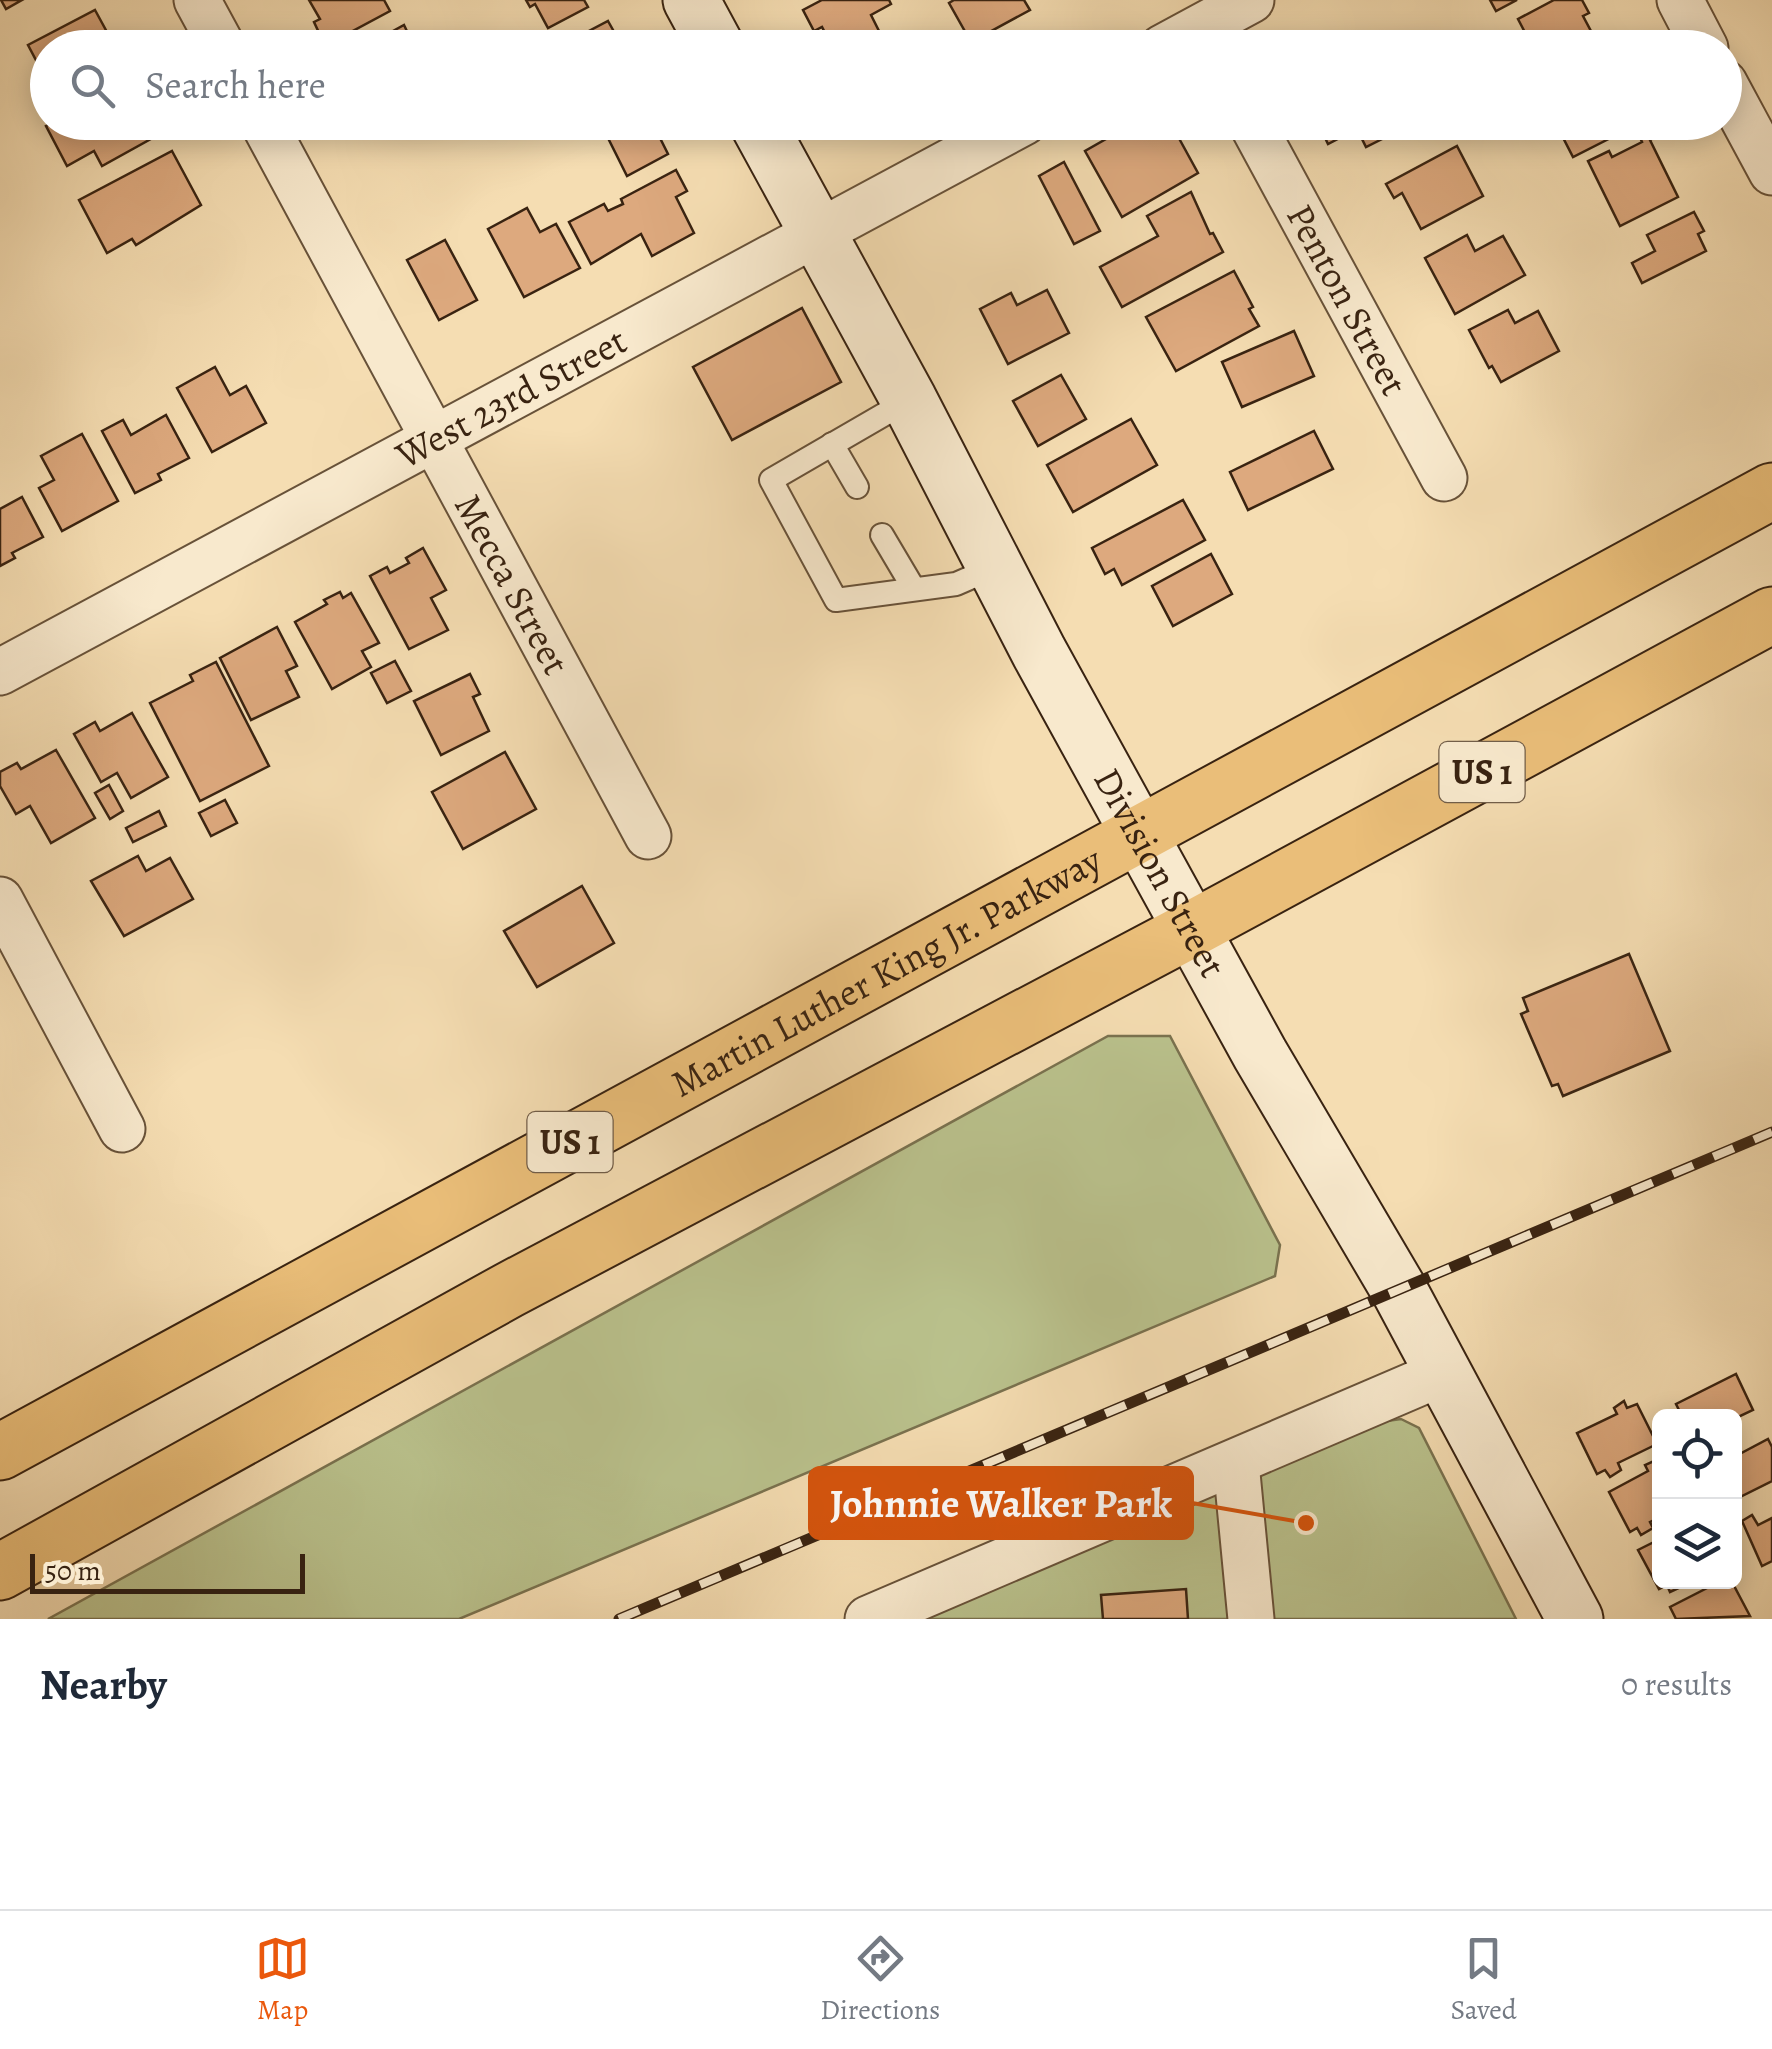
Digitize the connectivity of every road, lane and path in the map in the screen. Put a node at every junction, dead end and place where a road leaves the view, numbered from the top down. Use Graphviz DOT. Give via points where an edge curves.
graph roads {
  1 [pos="197,0"];
  2 [pos="691,0"];
  3 [pos="1251,0"];
  4 [pos="1680,0"];
  5 [pos="213,30"];
  6 [pos="707,30"];
  7 [pos="1191,30"];
  8 [pos="1696,30"];
  9 [pos="1742,116"];
  10 [pos="273,140"];
  11 [pos="767,140"];
  12 [pos="991,140"];
  13 [pos="1261,140"];
  14 [pos="1772,172"];
  15 [pos="818,234"];
  16 [pos="909,400"];
  17 [pos="433,439"];
  18 [pos="832,444"];
  19 [pos="1444,478"];
  20 [pos="856,487"];
  21 [pos="1772,491"];
  22 [pos="882,535"];
  23 [pos="995,568"];
  24 [pos="914,589"];
  25 [pos="1772,615"];
  26 [pos="0,672"];
  27 [pos="1141,833"];
  28 [pos="648,836"];
  29 [pos="0,900"];
  30 [pos="1192,929"];
  31 [pos="122,1129"];
  32 [pos="1442,1373"];
  33 [pos="0,1452"];
  34 [pos="1236,1463"];
  35 [pos="0,1572"];
  36 [pos="868,1619"];
  37 [pos="1251,1619"];
  38 [pos="1575,1619"];
  1 -- 5 [label="street"];
  2 -- 6 [label="street"];
  3 -- 7 [label="street"];
  4 -- 8 [label="street"];
  9 -- 14 [label="street"];
  10 -- 17 [label="street, Mecca Street"];
  11 -- 15 [label="street, Division Street"];
  12 -- 15 [label="street, West 23rd Street"];
  13 -- 19 [label="street, Penton Street"];
  15 -- 16 [label="street, Division Street"];
  15 -- 17 [label="street, West 23rd Street"];
  16 -- 18 [label="lane"];
  16 -- 23 [label="street, Division Street"];
  17 -- 26 [label="street, West 23rd Street"];
  17 -- 28 [label="street, Mecca Street"];
  18 -- 20 [label="lane"];
  18 -- 24 [label="lane" via="772,480 836,600"];
  21 -- 27 [label="highway, Martin Luther King Jr. Parkway / US 1"];
  22 -- 24 [label="lane"];
  23 -- 24 [label="lane" via="956,584"];
  23 -- 27 [label="street, Division Street"];
  25 -- 30 [label="highway, US 1"];
  27 -- 30 [label="street, Division Street"];
  27 -- 33 [label="highway, Martin Luther King Jr. Parkway / US 1"];
  29 -- 31 [label="street"];
  30 -- 32 [label="street, Division Street"];
  30 -- 35 [label="highway, US 1" via="508,1290"];
  32 -- 34 [label="street"];
  32 -- 38 [label="street, Division Street"];
  34 -- 36 [label="street"];
  34 -- 37 [label="street"];
}
